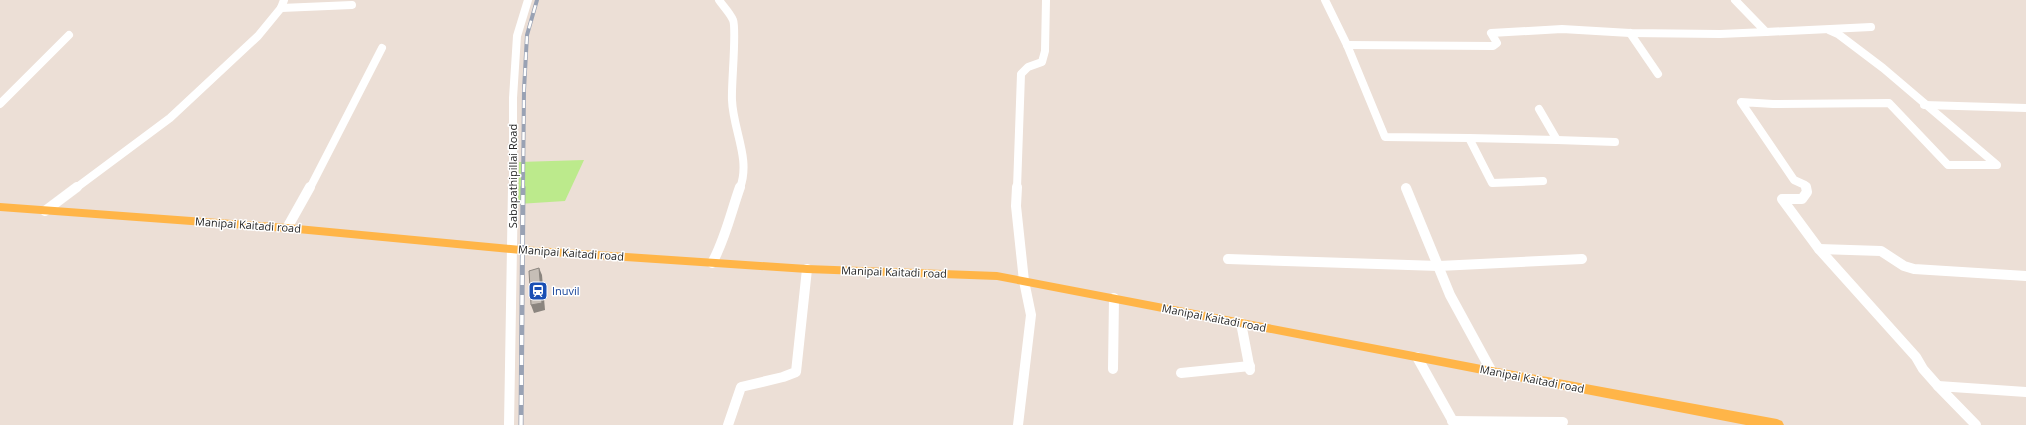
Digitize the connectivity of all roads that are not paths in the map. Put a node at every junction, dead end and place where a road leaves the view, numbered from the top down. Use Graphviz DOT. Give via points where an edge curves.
graph roads {
  1 [pos="528,0"];
  2 [pos="719,0"];
  3 [pos="1046,0"];
  4 [pos="1325,0"];
  5 [pos="1735,0"];
  6 [pos="349,3"];
  7 [pos="282,4"];
  8 [pos="1871,27"];
  9 [pos="1829,30"];
  10 [pos="1766,32"];
  11 [pos="1630,33"];
  12 [pos="69,35"];
  13 [pos="1347,45"];
  14 [pos="382,48"];
  15 [pos="1658,74"];
  16 [pos="0,104"];
  17 [pos="1924,105"];
  18 [pos="2026,108"];
  19 [pos="1539,109"];
  20 [pos="1468,138"];
  21 [pos="1557,140"];
  22 [pos="1615,142"];
  23 [pos="1543,181"];
  24 [pos="1406,188"];
  25 [pos="0,207"];
  26 [pos="44,211"];
  27 [pos="287,228"];
  28 [pos="513,249"];
  29 [pos="1819,249"];
  30 [pos="1228,259"];
  31 [pos="1582,259"];
  32 [pos="712,263"];
  33 [pos="1438,266"];
  34 [pos="807,270"];
  35 [pos="2026,276"];
  36 [pos="1024,281"];
  37 [pos="1114,298"];
  38 [pos="1241,323"];
  39 [pos="1417,357"];
  40 [pos="1113,369"];
  41 [pos="1492,372"];
  42 [pos="1181,373"];
  43 [pos="1938,386"];
  44 [pos="2026,392"];
  45 [pos="1563,422"];
  46 [pos="1453,423"];
  47 [pos="509,425"];
  48 [pos="728,425"];
  49 [pos="1018,425"];
  50 [pos="1777,425"];
  51 [pos="1976,425"];
  1 -- 28 [label="street, Sabapathipillai Road" via="516,44"];
  2 -- 32 [label="street" via="734,21 732,101 744,157 743,180 720,249"];
  3 -- 36 [label="street" via="1045,51 1042,62 1028,67 1021,74 1016,206"];
  4 -- 13 [label="street"];
  5 -- 10 [label="street"];
  6 -- 7 [label="street" via="340,6"];
  7 -- 26 [label="street" via="258,36 170,118"];
  8 -- 9 [label="street"];
  9 -- 10 [label="street"];
  9 -- 17 [label="street" via="1884,68"];
  10 -- 11 [label="street"];
  11 -- 13 [label="street" via="1562,29 1524,30 1491,33 1497,43 1493,46"];
  11 -- 15 [label="street"];
  12 -- 16 [label="street"];
  13 -- 20 [label="street" via="1385,137"];
  14 -- 27 [label="street"];
  17 -- 18 [label="street"];
  17 -- 29 [label="street" via="1997,165 1948,165 1889,103 1741,102 1794,180 1805,185 1807,192 1802,200 1782,199"];
  19 -- 21 [label="street"];
  20 -- 21 [label="street"];
  20 -- 23 [label="street" via="1492,183"];
  21 -- 22 [label="street"];
  24 -- 33 [label="street"];
  25 -- 26 [label="main road, Manipai Kaitadi road"];
  26 -- 27 [label="main road, Manipai Kaitadi road"];
  27 -- 28 [label="main road, Manipai Kaitadi road"];
  28 -- 32 [label="main road, Manipai Kaitadi road"];
  28 -- 47 [label="street, Sabapathipillai Road"];
  29 -- 35 [label="street" via="1881,251 1904,266 1914,269"];
  29 -- 43 [label="street" via="1916,357"];
  30 -- 33 [label="street"];
  31 -- 33 [label="street"];
  32 -- 34 [label="main road, Manipai Kaitadi road"];
  33 -- 41 [label="street" via="1450,295"];
  34 -- 36 [label="main road, Manipai Kaitadi road" via="997,276"];
  34 -- 48 [label="street" via="796,372 786,377 772,378 741,388"];
  36 -- 37 [label="main road, Manipai Kaitadi road"];
  36 -- 49 [label="street" via="1032,315"];
  37 -- 38 [label="main road, Manipai Kaitadi road"];
  37 -- 40 [label="street"];
  38 -- 39 [label="main road, Manipai Kaitadi road"];
  38 -- 42 [label="street" via="1250,368"];
  39 -- 41 [label="main road, Manipai Kaitadi road"];
  39 -- 46 [label="street"];
  41 -- 50 [label="main road, Manipai Kaitadi road"];
  43 -- 44 [label="street"];
  43 -- 51 [label="street"];
  45 -- 46 [label="street"];
}
